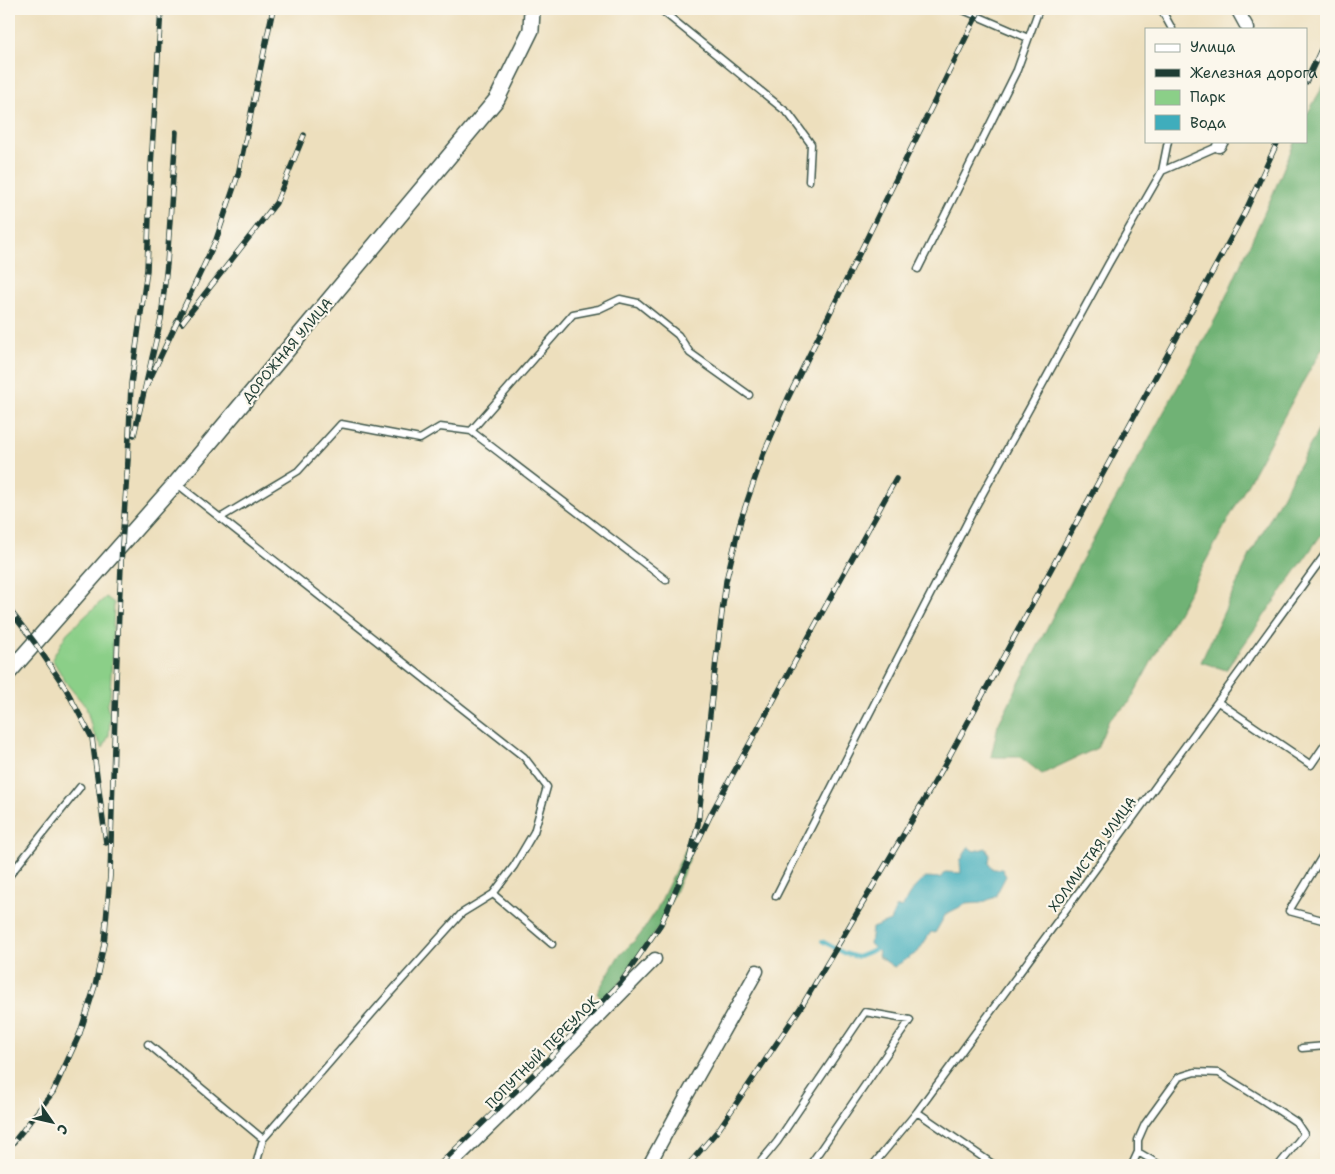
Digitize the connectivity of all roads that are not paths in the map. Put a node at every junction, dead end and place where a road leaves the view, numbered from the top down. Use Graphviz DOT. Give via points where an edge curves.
graph roads {
  1 [pos="532,9"];
  2 [pos="660,9"];
  3 [pos="961,9"];
  4 [pos="1039,9"];
  5 [pos="1161,9"];
  6 [pos="1237,9"];
  7 [pos="1171,28"];
  8 [pos="1247,28"];
  9 [pos="1028,38"];
  10 [pos="1168,142"];
  11 [pos="1220,144"];
  12 [pos="1162,171"];
  13 [pos="808,180"];
  14 [pos="918,269"];
  15 [pos="749,395"];
  16 [pos="471,431"];
  17 [pos="176,484"];
  18 [pos="220,518"];
  19 [pos="1326,553"];
  20 [pos="666,580"];
  21 [pos="9,672"];
  22 [pos="1218,702"];
  23 [pos="1326,743"];
  24 [pos="80,787"];
  25 [pos="1326,850"];
  26 [pos="9,876"];
  27 [pos="493,894"];
  28 [pos="776,896"];
  29 [pos="1326,913"];
  30 [pos="1324,921"];
  31 [pos="552,944"];
  32 [pos="655,960"];
  33 [pos="757,971"];
  34 [pos="148,1044"];
  35 [pos="1326,1046"];
  36 [pos="1302,1048"];
  37 [pos="917,1112"];
  38 [pos="263,1138"];
  39 [pos="1138,1152"];
  40 [pos="256,1165"];
  41 [pos="450,1165"];
  42 [pos="649,1165"];
  43 [pos="758,1165"];
  44 [pos="810,1165"];
  45 [pos="873,1165"];
  46 [pos="994,1165"];
  47 [pos="1132,1165"];
  48 [pos="1160,1165"];
  49 [pos="1279,1165"];
  1 -- 17 [label="street, ДОРОЖНАЯ УЛИЦА" via="531,30 498,99"];
  2 -- 13 [label="lane" via="788,114 811,144"];
  3 -- 9 [label="lane"];
  4 -- 9 [label="lane"];
  5 -- 7 [label="lane"];
  6 -- 8 [label="street"];
  9 -- 14 [label="lane" via="1016,70"];
  10 -- 12 [label="lane"];
  11 -- 12 [label="lane"];
  12 -- 28 [label="lane" via="972,513"];
  15 -- 16 [label="lane" via="690,353 678,335 638,303 620,299 599,309 573,314"];
  16 -- 18 [label="lane" via="440,427 420,439 342,424 298,471"];
  16 -- 20 [label="lane"];
  17 -- 18 [label="lane"];
  17 -- 21 [label="street, ДОРОЖНАЯ УЛИЦА"];
  18 -- 27 [label="lane" via="524,757 547,787 534,832"];
  19 -- 22 [label="lane, ХОЛМИСТАЯ УЛИЦА"];
  22 -- 23 [label="lane" via="1311,765"];
  22 -- 37 [label="lane, ХОЛМИСТАЯ УЛИЦА"];
  24 -- 26 [label="lane"];
  25 -- 30 [label="lane" via="1289,911"];
  27 -- 31 [label="lane"];
  27 -- 38 [label="lane" via="462,913"];
  29 -- 30 [label="lane"];
  32 -- 41 [label="street, ПОПУТНЫЙ ПЕРЕУЛОК"];
  33 -- 42 [label="street"];
  34 -- 38 [label="lane"];
  35 -- 36 [label="lane"];
  37 -- 45 [label="lane, ХОЛМИСТАЯ УЛИЦА"];
  37 -- 46 [label="lane"];
  38 -- 40 [label="lane"];
  39 -- 47 [label="lane"];
  39 -- 48 [label="lane"];
  39 -- 49 [label="lane" via="1138,1140 1145,1124 1179,1077 1195,1072 1219,1074 1296,1122 1304,1134"];
  43 -- 44 [label="lane" via="865,1012 910,1020"];
}
